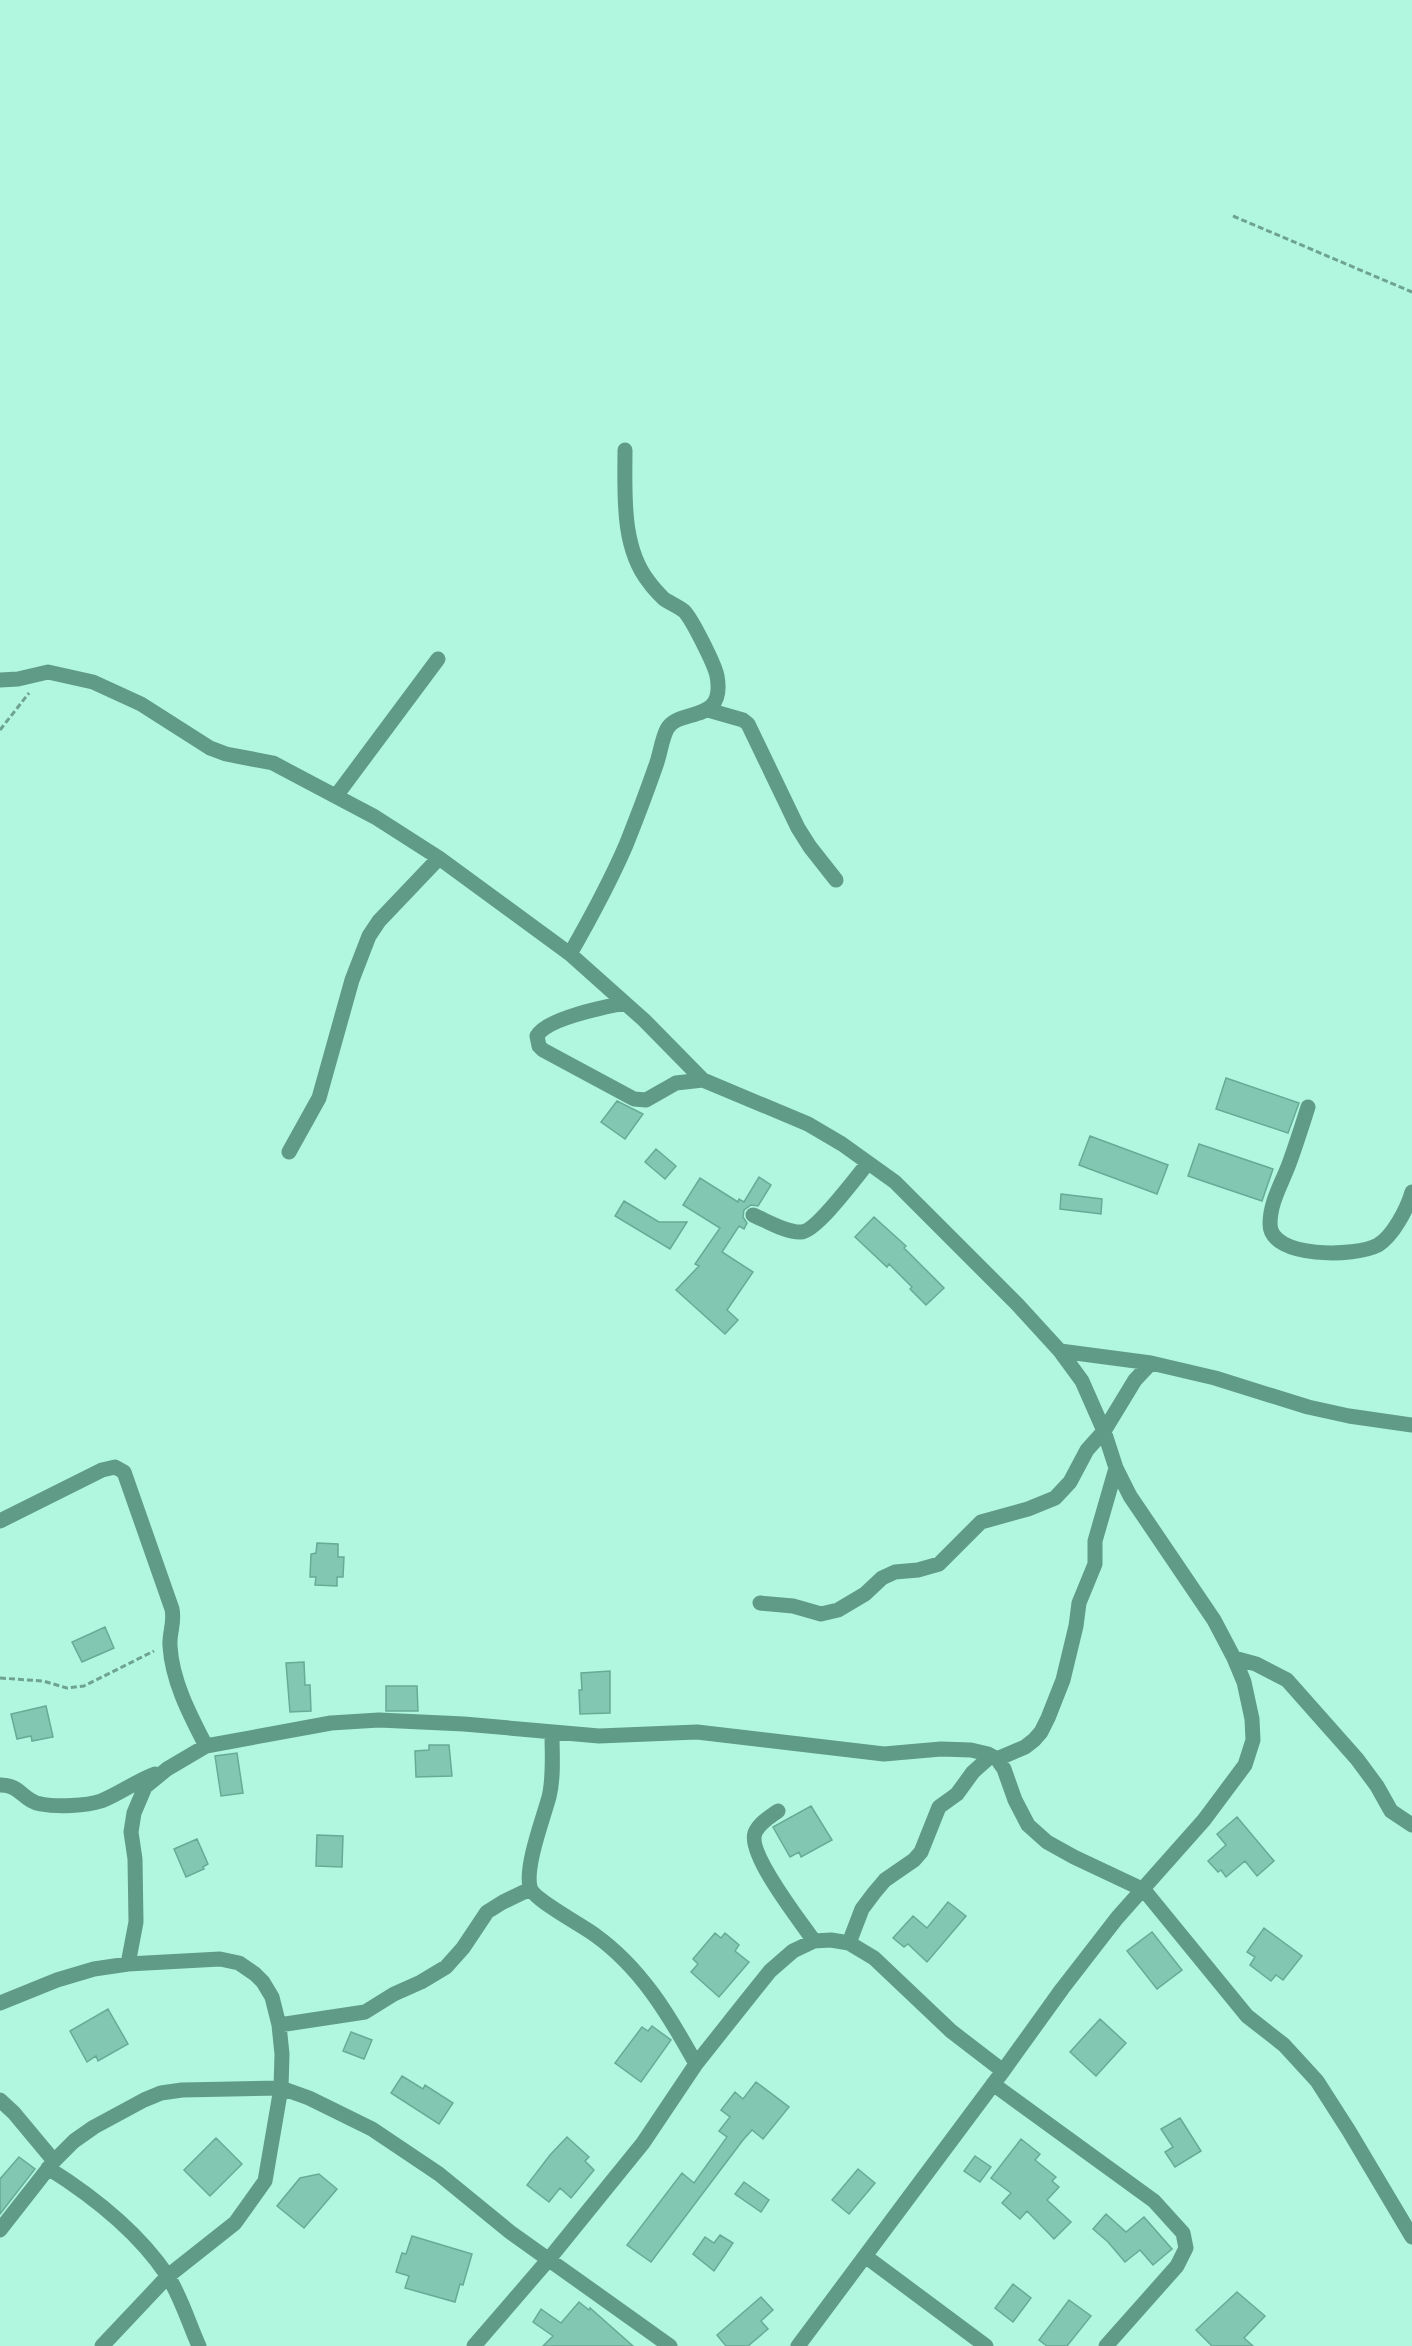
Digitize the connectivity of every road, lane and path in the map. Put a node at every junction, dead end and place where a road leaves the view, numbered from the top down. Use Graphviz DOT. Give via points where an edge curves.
graph roads {
  1 [pos="1233,216"];
  2 [pos="1412,292"];
  3 [pos="625,450"];
  4 [pos="438,659"];
  5 [pos="39,673"];
  6 [pos="0,680"];
  7 [pos="708,710"];
  8 [pos="0,730"];
  9 [pos="336,796"];
  10 [pos="439,858"];
  11 [pos="836,880"];
  12 [pos="570,954"];
  13 [pos="625,1003"];
  14 [pos="703,1080"];
  15 [pos="1308,1107"];
  16 [pos="289,1152"];
  17 [pos="868,1163"];
  18 [pos="1412,1192"];
  19 [pos="753,1215"];
  20 [pos="1060,1351"];
  21 [pos="1151,1363"];
  22 [pos="1412,1425"];
  23 [pos="1104,1431"];
  24 [pos="1116,1468"];
  25 [pos="0,1521"];
  26 [pos="760,1603"];
  27 [pos="170,1644"];
  28 [pos="1234,1658"];
  29 [pos="0,1678"];
  30 [pos="552,1733"];
  31 [pos="206,1746"];
  32 [pos="994,1758"];
  33 [pos="167,1769"];
  34 [pos="0,1785"];
  35 [pos="778,1811"];
  36 [pos="1412,1825"];
  37 [pos="530,1889"];
  38 [pos="1144,1890"];
  39 [pos="814,1941"];
  40 [pos="849,1943"];
  41 [pos="128,1964"];
  42 [pos="0,2003"];
  43 [pos="279,2025"];
  44 [pos="696,2064"];
  45 [pos="1003,2071"];
  46 [pos="993,2085"];
  47 [pos="281,2088"];
  48 [pos="0,2100"];
  49 [pos="51,2164"];
  50 [pos="0,2230"];
  51 [pos="1412,2237"];
  52 [pos="865,2256"];
  53 [pos="549,2259"];
  54 [pos="168,2276"];
  55 [pos="102,2346"];
  56 [pos="199,2346"];
  57 [pos="474,2346"];
  58 [pos="670,2346"];
  59 [pos="798,2346"];
  60 [pos="986,2346"];
  61 [pos="1106,2346"];
  1 -- 2 [label="path"];
  3 -- 7 [label="street" via="625,502 635,556 648,582 663,598 684,611 711,660 717,690"];
  4 -- 9 [label="street"];
  5 -- 6 [label="street"];
  5 -- 8 [label="path"];
  5 -- 9 [label="street" via="93,681 141,704 210,748 273,763"];
  7 -- 11 [label="street" via="748,724 798,828"];
  7 -- 12 [label="street" via="668,727 626,845"];
  9 -- 10 [label="street"];
  10 -- 12 [label="street"];
  10 -- 16 [label="street" via="369,936 352,980 319,1098"];
  12 -- 13 [label="street"];
  13 -- 14 [label="street"];
  13 -- 14 [label="street" via="586,1011 544,1028 537,1036 539,1046 634,1099 646,1100 676,1083"];
  14 -- 17 [label="street" via="808,1124"];
  15 -- 18 [label="street" via="1274,1198 1269,1226 1277,1241 1293,1250 1362,1252 1380,1244 1398,1223"];
  17 -- 19 [label="street" via="807,1232 799,1233"];
  17 -- 20 [label="street" via="923,1208"];
  20 -- 21 [label="street"];
  20 -- 23 [label="street" via="1082,1381"];
  21 -- 22 [label="street" via="1308,1407"];
  21 -- 23 [label="street" via="1135,1380"];
  23 -- 24 [label="street"];
  23 -- 26 [label="street" via="1055,1498 981,1522 939,1564 895,1572 838,1610 821,1614 793,1605"];
  24 -- 28 [label="street" via="1130,1496 1214,1620"];
  24 -- 32 [label="street" via="1095,1541 1095,1564 1078,1603 1063,1680 1048,1718 1034,1740"];
  25 -- 27 [label="street" via="102,1470 120,1469 127,1479 172,1609"];
  27 -- 29 [label="path" via="84,1686 67,1688 43,1681"];
  27 -- 31 [label="street" via="186,1706"];
  28 -- 36 [label="street" via="1287,1680 1357,1759 1391,1811"];
  28 -- 38 [label="street" via="1252,1719 1253,1740 1245,1765 1211,1812"];
  30 -- 31 [label="street" via="379,1720 331,1723"];
  30 -- 32 [label="street" via="599,1736 697,1732 854,1752 971,1750"];
  30 -- 37 [label="street" via="549,1795 529,1875"];
  31 -- 33 [label="street"];
  32 -- 38 [label="street" via="1004,1769 1028,1825 1074,1857"];
  32 -- 40 [label="street" via="973,1772 957,1794 939,1807 921,1852 874,1893 862,1909"];
  33 -- 34 [label="street" via="85,1805 31,1802 19,1790"];
  33 -- 41 [label="street" via="145,1787 134,1813 131,1832 136,1922"];
  35 -- 39 [label="street" via="763,1822 755,1834 755,1843 774,1884"];
  37 -- 43 [label="street" via="487,1912 446,1967 366,2012"];
  37 -- 44 [label="street" via="601,1939 646,1983"];
  38 -- 45 [label="street" via="1117,1918"];
  38 -- 51 [label="street" via="1247,2016 1284,2045 1317,2081"];
  39 -- 40 [label="street"];
  39 -- 44 [label="street" via="793,1951 770,1971"];
  40 -- 45 [label="street" via="874,1958 951,2031"];
  41 -- 42 [label="street" via="57,1980"];
  41 -- 43 [label="street" via="220,1959 239,1963 263,1982 272,1997"];
  43 -- 47 [label="street"];
  44 -- 53 [label="street" via="643,2143"];
  45 -- 46 [label="street"];
  46 -- 52 [label="street"];
  46 -- 61 [label="street" via="1154,2201 1183,2234 1186,2248 1177,2266"];
  47 -- 49 [label="street" via="205,2088 161,2093 94,2127"];
  47 -- 53 [label="street" via="372,2129 439,2174"];
  47 -- 54 [label="street" via="265,2181 235,2223"];
  48 -- 49 [label="street"];
  49 -- 50 [label="street"];
  49 -- 54 [label="street" via="146,2248"];
  52 -- 59 [label="street"];
  52 -- 60 [label="street"];
  53 -- 57 [label="street"];
  53 -- 58 [label="street"];
  54 -- 55 [label="street"];
  54 -- 56 [label="street"];
}
